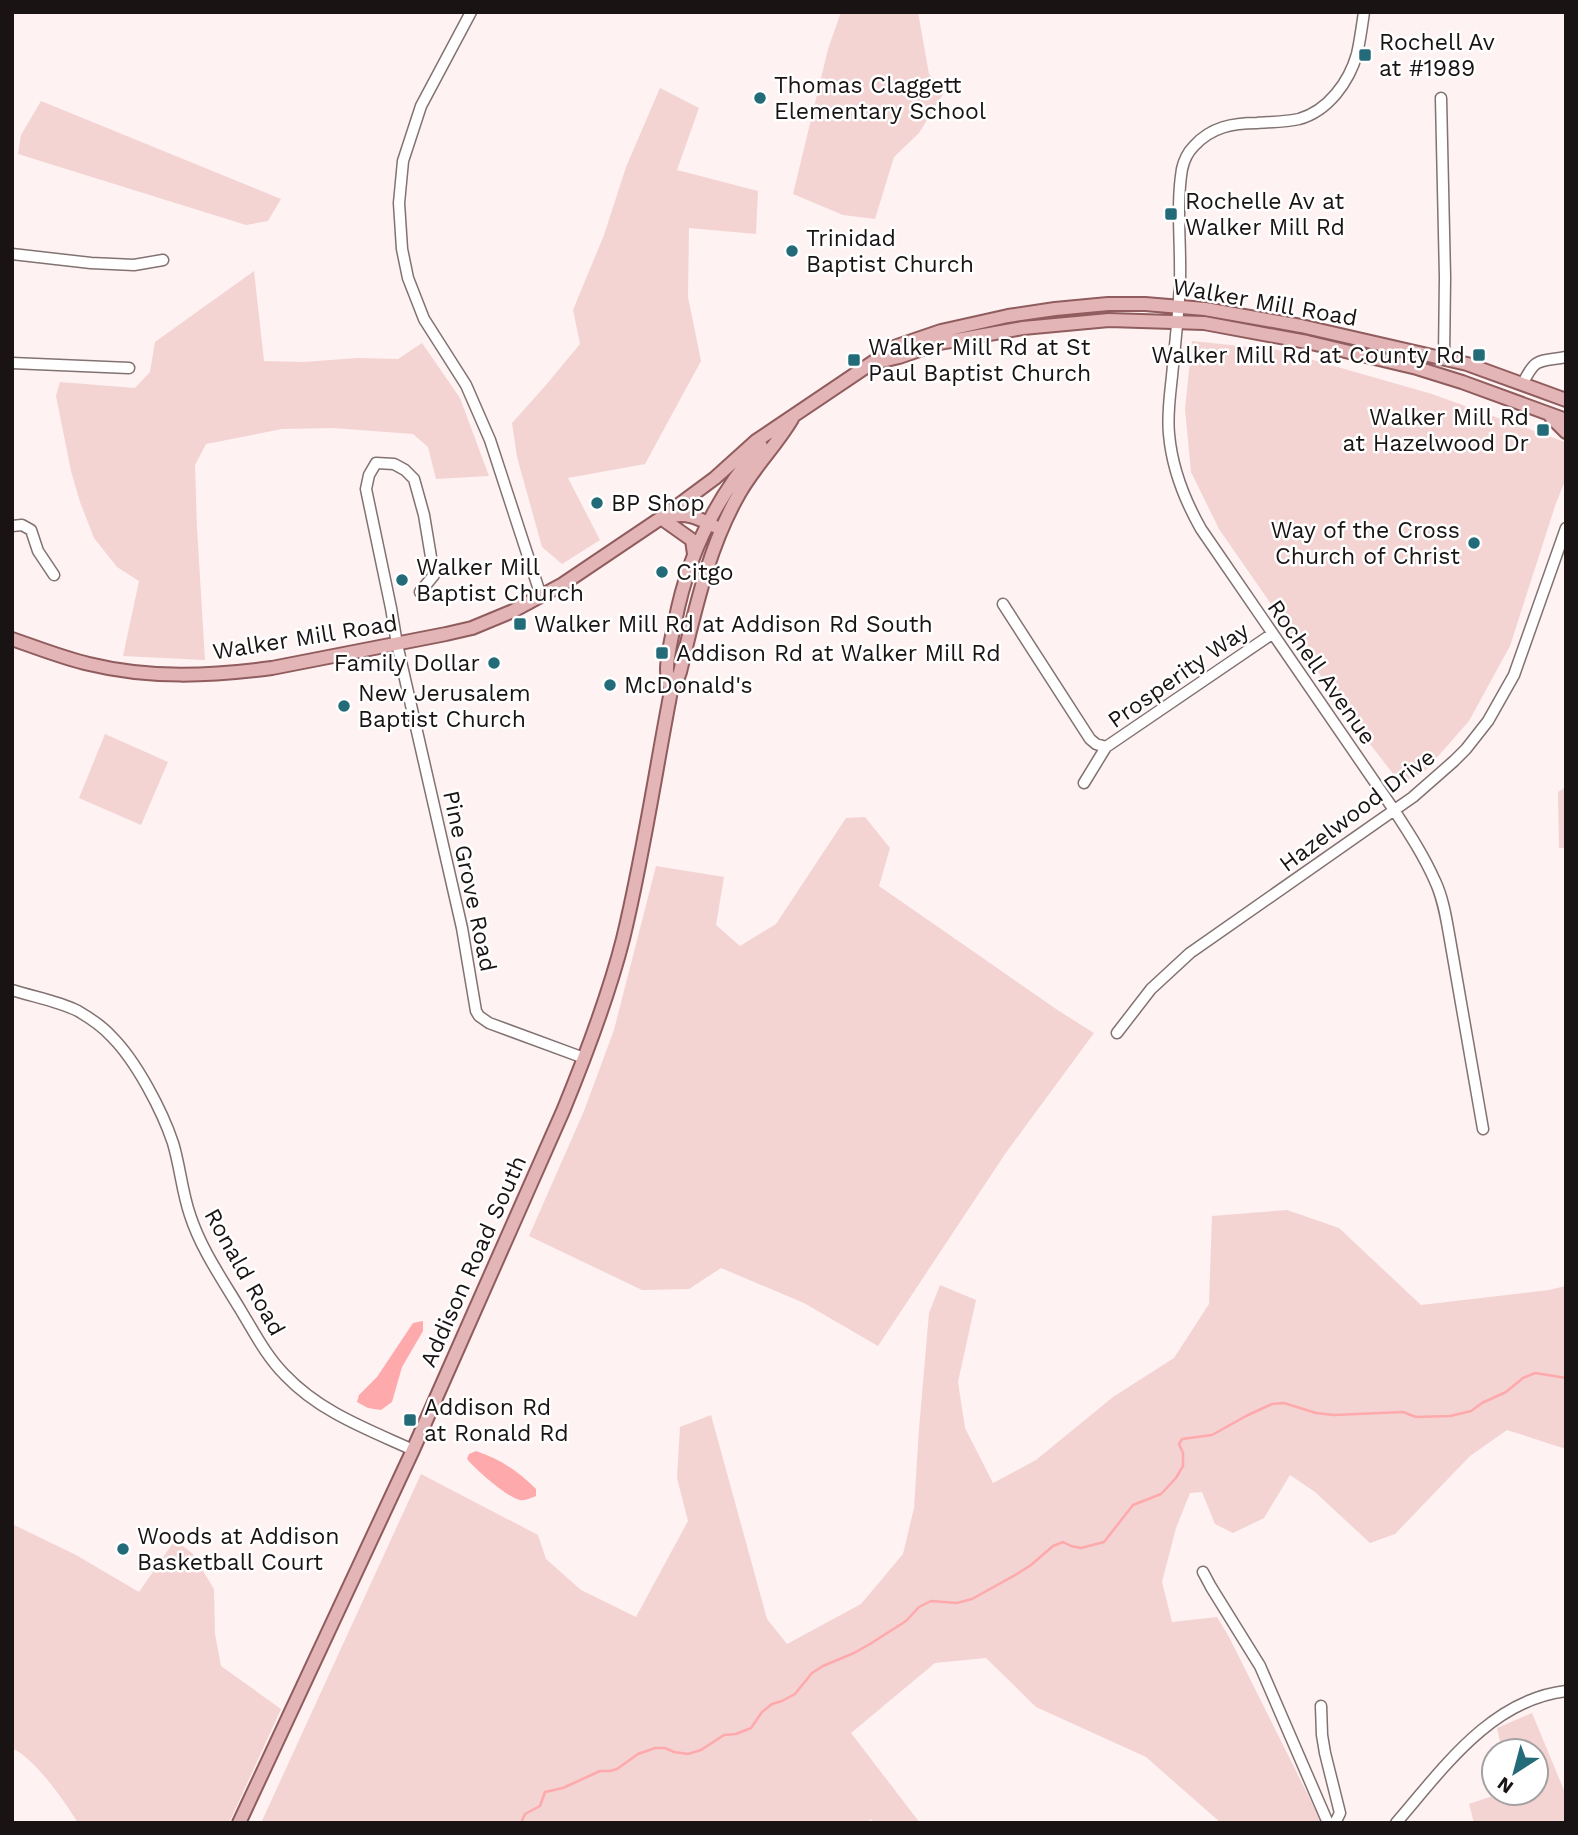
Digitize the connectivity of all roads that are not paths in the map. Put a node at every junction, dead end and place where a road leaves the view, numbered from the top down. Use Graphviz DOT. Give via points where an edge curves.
graph roads {
  1 [pos="471,12"];
  2 [pos="1364,12"];
  3 [pos="1441,98"];
  4 [pos="12,254"];
  5 [pos="163,260"];
  6 [pos="1178,307"];
  7 [pos="1177,321"];
  8 [pos="1566,357"];
  9 [pos="1444,358"];
  10 [pos="874,362"];
  11 [pos="12,363"];
  12 [pos="129,368"];
  13 [pos="1523,383"];
  14 [pos="1563,398"];
  15 [pos="1545,412"];
  16 [pos="788,419"];
  17 [pos="1566,420"];
  18 [pos="1566,432"];
  19 [pos="661,518"];
  20 [pos="708,523"];
  21 [pos="12,526"];
  22 [pos="1566,528"];
  23 [pos="721,529"];
  24 [pos="694,554"];
  25 [pos="54,575"];
  26 [pos="420,592"];
  27 [pos="541,596"];
  28 [pos="1003,604"];
  29 [pos="1272,634"];
  30 [pos="12,639"];
  31 [pos="397,644"];
  32 [pos="671,691"];
  33 [pos="1106,747"];
  34 [pos="1084,783"];
  35 [pos="1394,810"];
  36 [pos="12,990"];
  37 [pos="1117,1033"];
  38 [pos="584,1058"];
  39 [pos="1483,1129"];
  40 [pos="413,1450"];
  41 [pos="1203,1572"];
  42 [pos="1566,1691"];
  43 [pos="1321,1706"];
  44 [pos="239,1823"];
  45 [pos="1328,1823"];
  46 [pos="1335,1823"];
  47 [pos="1396,1823"];
  1 -- 27 [label="street" via="421,106 406,151 399,203 402,249 424,319 466,386 490,440"];
  2 -- 6 [label="street, Rochell Avenue" via="1349,75 1318,110 1288,121 1221,127 1208,133 1186,156 1181,181"];
  3 -- 9 [label="street"];
  4 -- 5 [label="street" via="134,265"];
  6 -- 7 [label="street, Rochell Avenue"];
  6 -- 9 [label="main road, Walker Mill Road" via="1301,326"];
  6 -- 10 [label="main road, Walker Mill Road" via="1108,304 1008,316 899,345"];
  7 -- 10 [label="main road, Walker Mill Road" via="1109,320 1023,328"];
  7 -- 15 [label="main road, Walker Mill Road" via="1234,327 1382,359"];
  7 -- 29 [label="street, Rochell Avenue" via="1169,433 1177,475 1200,529"];
  8 -- 13 [label="street" via="1536,362"];
  9 -- 13 [label="main road, Walker Mill Road"];
  10 -- 16 [label="main road, Walker Mill Road"];
  11 -- 12 [label="street"];
  13 -- 14 [label="main road, Walker Mill Road"];
  15 -- 17 [label="main road, Walker Mill Road"];
  15 -- 18 [label="main road"];
  16 -- 19 [label="main road, Walker Mill Road"];
  16 -- 20 [label="main road, Addison Road South" via="741,470"];
  16 -- 23 [label="main road, Walker Mill Road" via="783,434 738,494"];
  19 -- 20 [label="main road" via="688,514"];
  19 -- 24 [label="main road" via="692,540"];
  19 -- 27 [label="main road, Walker Mill Road"];
  20 -- 23 [label="main road"];
  20 -- 24 [label="main road, Addison Road South"];
  21 -- 25 [label="street" via="31,530"];
  22 -- 35 [label="street, Hazelwood Drive" via="1518,665 1493,713 1454,761"];
  23 -- 32 [label="main road, Addison Road South"];
  24 -- 32 [label="main road, Addison Road South" via="671,645 667,670"];
  26 -- 31 [label="street" via="434,575 414,479 394,464 376,463 366,489"];
  27 -- 31 [label="main road, Walker Mill Road" via="472,628"];
  28 -- 33 [label="street" via="1090,739"];
  29 -- 33 [label="street, Prosperity Way"];
  29 -- 35 [label="street, Rochell Avenue"];
  30 -- 31 [label="main road, Walker Mill Road" via="89,664 183,676 272,668"];
  31 -- 38 [label="street, Pine Grove Road" via="478,1014 489,1023"];
  32 -- 38 [label="main road, Addison Road South" via="622,940"];
  33 -- 34 [label="street, Prosperity Way"];
  35 -- 37 [label="street, Hazelwood Drive" via="1189,953 1151,989"];
  35 -- 39 [label="street, Rochell Avenue" via="1424,858 1443,905"];
  36 -- 40 [label="street, Ronald Road" via="80,1012 111,1034 130,1059 166,1125 190,1215 204,1248 276,1366 324,1408"];
  38 -- 40 [label="main road, Addison Road South"];
  40 -- 44 [label="main road, Addison Road South"];
  41 -- 45 [label="street" via="1260,1666"];
  42 -- 47 [label="street" via="1529,1701 1489,1724 1467,1742"];
  43 -- 46 [label="street" via="1328,1774 1339,1813"];
}
